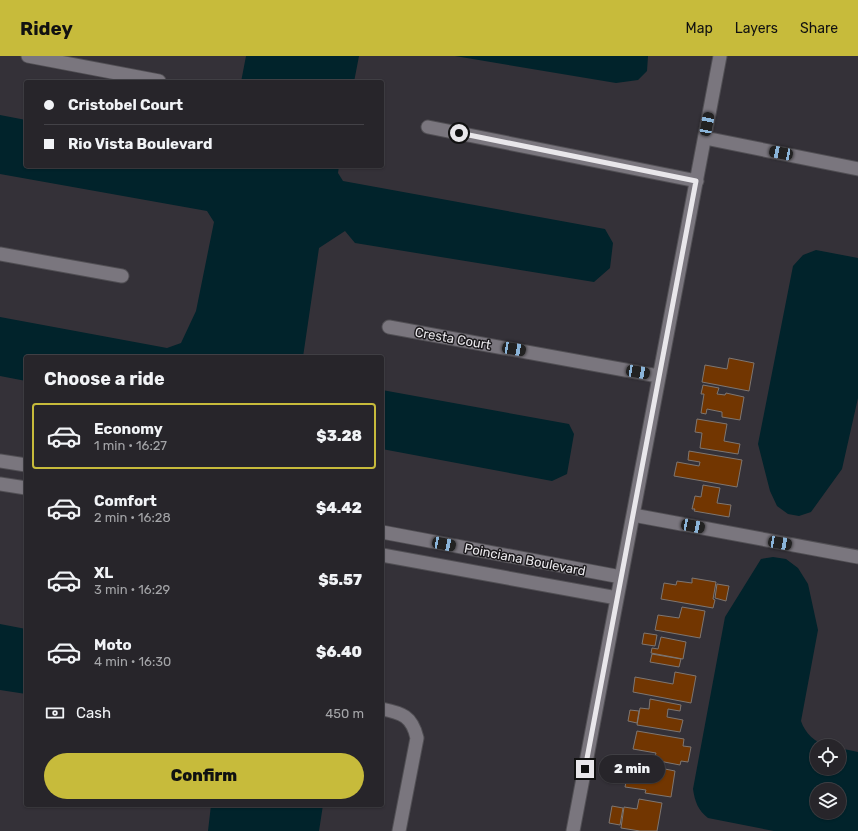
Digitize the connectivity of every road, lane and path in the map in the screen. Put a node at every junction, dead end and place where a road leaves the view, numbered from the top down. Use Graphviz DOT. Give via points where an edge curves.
graph roads {
  1 [pos="28,56"];
  2 [pos="720,56"];
  3 [pos="154,80"];
  4 [pos="428,127"];
  5 [pos="705,138"];
  6 [pos="858,169"];
  7 [pos="696,181"];
  8 [pos="0,254"];
  9 [pos="122,276"];
  10 [pos="389,327"];
  11 [pos="658,376"];
  12 [pos="0,461"];
  13 [pos="24,465"];
  14 [pos="0,484"];
  15 [pos="24,488"];
  16 [pos="633,515"];
  17 [pos="384,532"];
  18 [pos="384,555"];
  19 [pos="858,557"];
  20 [pos="621,577"];
  21 [pos="617,598"];
  22 [pos="384,709"];
  23 [pos="399,831"];
  24 [pos="573,831"];
  1 -- 3 [label="street"];
  2 -- 5 [label="street"];
  4 -- 7 [label="street"];
  5 -- 6 [label="street"];
  5 -- 7 [label="street"];
  7 -- 11 [label="street"];
  8 -- 9 [label="street"];
  10 -- 11 [label="street, Cresta Court"];
  11 -- 16 [label="street"];
  12 -- 13 [label="street"];
  14 -- 15 [label="street"];
  16 -- 19 [label="street"];
  16 -- 20 [label="street"];
  17 -- 20 [label="street, Poinciana Boulevard"];
  18 -- 21 [label="street, Poinciana Boulevard"];
  20 -- 21 [label="street"];
  21 -- 24 [label="street"];
  22 -- 23 [label="street" via="406,716 412,723 417,738"];
}
